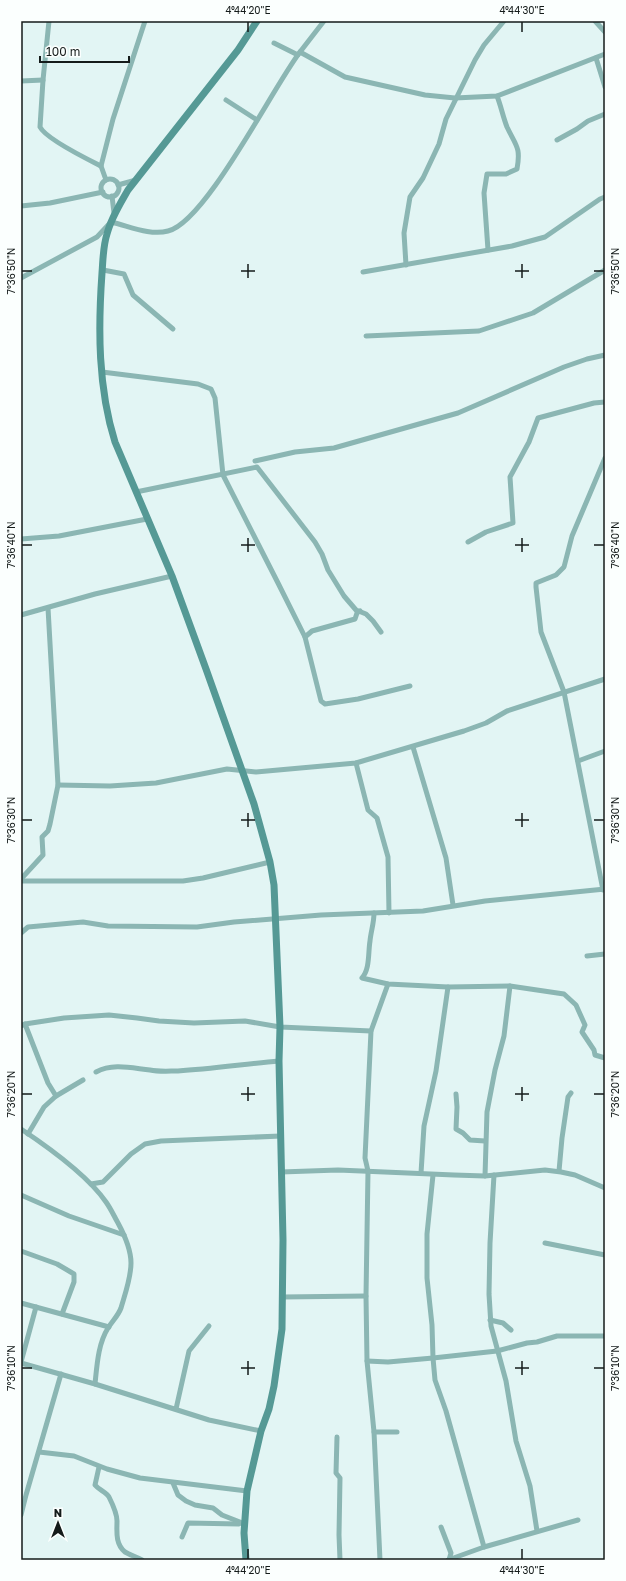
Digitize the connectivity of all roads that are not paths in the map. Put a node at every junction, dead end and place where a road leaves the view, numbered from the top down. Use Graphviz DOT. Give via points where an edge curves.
graph roads {
  1 [pos="49,21"];
  2 [pos="145,21"];
  3 [pos="257,21"];
  4 [pos="324,21"];
  5 [pos="504,21"];
  6 [pos="595,21"];
  7 [pos="605,32"];
  8 [pos="274,43"];
  9 [pos="299,54"];
  10 [pos="605,54"];
  11 [pos="596,58"];
  12 [pos="43,80"];
  13 [pos="21,81"];
  14 [pos="605,87"];
  15 [pos="497,96"];
  16 [pos="455,98"];
  17 [pos="226,100"];
  18 [pos="605,114"];
  19 [pos="257,120"];
  20 [pos="557,140"];
  21 [pos="101,166"];
  22 [pos="106,180"];
  23 [pos="136,180"];
  24 [pos="118,185"];
  25 [pos="103,192"];
  26 [pos="112,196"];
  27 [pos="605,198"];
  28 [pos="21,206"];
  29 [pos="114,213"];
  30 [pos="111,222"];
  31 [pos="488,250"];
  32 [pos="406,265"];
  33 [pos="103,270"];
  34 [pos="605,270"];
  35 [pos="363,272"];
  36 [pos="21,278"];
  37 [pos="173,329"];
  38 [pos="366,336"];
  39 [pos="605,355"];
  40 [pos="102,372"];
  41 [pos="605,402"];
  42 [pos="605,458"];
  43 [pos="255,461"];
  44 [pos="222,475"];
  45 [pos="136,492"];
  46 [pos="147,519"];
  47 [pos="21,539"];
  48 [pos="468,542"];
  49 [pos="172,576"];
  50 [pos="48,608"];
  51 [pos="358,611"];
  52 [pos="21,615"];
  53 [pos="381,632"];
  54 [pos="305,637"];
  55 [pos="605,678"];
  56 [pos="410,686"];
  57 [pos="564,692"];
  58 [pos="413,747"];
  59 [pos="605,751"];
  60 [pos="578,761"];
  61 [pos="356,763"];
  62 [pos="241,771"];
  63 [pos="58,785"];
  64 [pos="270,862"];
  65 [pos="21,880"];
  66 [pos="604,890"];
  67 [pos="453,906"];
  68 [pos="374,913"];
  69 [pos="389,913"];
  70 [pos="276,919"];
  71 [pos="21,933"];
  72 [pos="605,954"];
  73 [pos="587,956"];
  74 [pos="388,984"];
  75 [pos="510,986"];
  76 [pos="448,988"];
  77 [pos="23,1025"];
  78 [pos="280,1027"];
  79 [pos="371,1031"];
  80 [pos="605,1058"];
  81 [pos="279,1061"];
  82 [pos="96,1072"];
  83 [pos="82,1080"];
  84 [pos="571,1093"];
  85 [pos="456,1094"];
  86 [pos="56,1096"];
  87 [pos="21,1129"];
  88 [pos="28,1134"];
  89 [pos="281,1136"];
  90 [pos="485,1141"];
  91 [pos="368,1171"];
  92 [pos="559,1171"];
  93 [pos="281,1172"];
  94 [pos="421,1173"];
  95 [pos="433,1175"];
  96 [pos="494,1175"];
  97 [pos="485,1176"];
  98 [pos="91,1184"];
  99 [pos="605,1188"];
  100 [pos="21,1195"];
  101 [pos="124,1235"];
  102 [pos="545,1243"];
  103 [pos="22,1251"];
  104 [pos="605,1255"];
  105 [pos="366,1296"];
  106 [pos="282,1297"];
  107 [pos="21,1303"];
  108 [pos="36,1308"];
  109 [pos="62,1314"];
  110 [pos="490,1320"];
  111 [pos="208,1326"];
  112 [pos="108,1327"];
  113 [pos="511,1330"];
  114 [pos="605,1336"];
  115 [pos="497,1351"];
  116 [pos="432,1358"];
  117 [pos="367,1361"];
  118 [pos="21,1363"];
  119 [pos="61,1374"];
  120 [pos="95,1384"];
  121 [pos="176,1409"];
  122 [pos="261,1431"];
  123 [pos="374,1432"];
  124 [pos="397,1432"];
  125 [pos="337,1437"];
  126 [pos="39,1452"];
  127 [pos="99,1467"];
  128 [pos="173,1483"];
  129 [pos="247,1491"];
  130 [pos="23,1494"];
  131 [pos="21,1515"];
  132 [pos="578,1520"];
  133 [pos="244,1524"];
  134 [pos="441,1527"];
  135 [pos="537,1531"];
  136 [pos="182,1537"];
  137 [pos="484,1547"];
  138 [pos="142,1560"];
  139 [pos="246,1560"];
  140 [pos="340,1560"];
  141 [pos="380,1560"];
  142 [pos="449,1560"];
  1 -- 12 [label="street"];
  2 -- 21 [label="street" via="113,119"];
  3 -- 23 [label="street" via="238,50"];
  4 -- 9 [label="street"];
  5 -- 16 [label="street" via="484,45"];
  6 -- 7 [label="street"];
  8 -- 9 [label="street"];
  9 -- 16 [label="street" via="345,77 425,95"];
  9 -- 19 [label="street"];
  10 -- 11 [label="street"];
  11 -- 14 [label="street"];
  11 -- 15 [label="street"];
  12 -- 13 [label="street"];
  12 -- 21 [label="street" via="40,122 42,130"];
  15 -- 16 [label="street"];
  15 -- 31 [label="street" via="515,142 519,160 517,169 506,174 487,174 484,193"];
  16 -- 32 [label="street" via="439,144 410,198 404,233"];
  17 -- 19 [label="street"];
  18 -- 20 [label="street"];
  19 -- 30 [label="street" via="212,188 176,229 152,232"];
  21 -- 22 [label="street"];
  22 -- 24 [label="street" via="114,180"];
  22 -- 25 [label="street"];
  23 -- 24 [label="street"];
  23 -- 29 [label="street"];
  24 -- 26 [label="street" via="118,191"];
  25 -- 26 [label="street" via="107,196"];
  25 -- 28 [label="street"];
  26 -- 29 [label="street"];
  27 -- 31 [label="street" via="545,237"];
  29 -- 30 [label="street"];
  30 -- 33 [label="street" via="106,235"];
  30 -- 36 [label="street" via="97,237"];
  31 -- 32 [label="street"];
  32 -- 35 [label="street"];
  33 -- 37 [label="street" via="124,274 133,295"];
  33 -- 40 [label="street" via="100,308"];
  34 -- 38 [label="street" via="533,313 479,331"];
  39 -- 43 [label="street" via="564,367 458,413 334,448 295,452"];
  40 -- 44 [label="street" via="198,384 211,389 215,398"];
  40 -- 45 [label="street" via="109,424"];
  41 -- 48 [label="street" via="538,418 529,442 510,477 513,523 486,532"];
  42 -- 57 [label="street" via="572,536 564,567 556,575 536,583 541,632"];
  44 -- 45 [label="street" via="191,479"];
  44 -- 51 [label="street" via="257,467 315,542 344,596"];
  44 -- 54 [label="street"];
  45 -- 46 [label="street"];
  46 -- 47 [label="street" via="72,534"];
  46 -- 49 [label="street"];
  49 -- 50 [label="street"];
  49 -- 62 [label="street"];
  50 -- 52 [label="street"];
  50 -- 63 [label="street"];
  51 -- 53 [label="street" via="373,620"];
  51 -- 54 [label="street" via="355,619 312,631"];
  54 -- 56 [label="street" via="323,703"];
  55 -- 57 [label="street"];
  57 -- 58 [label="street" via="507,711 464,732"];
  57 -- 60 [label="street"];
  58 -- 61 [label="street"];
  58 -- 67 [label="street" via="446,858"];
  59 -- 60 [label="street"];
  60 -- 66 [label="street"];
  61 -- 62 [label="street" via="273,771"];
  61 -- 69 [label="street" via="368,810 377,818 388,857"];
  62 -- 63 [label="street" via="227,769 148,784"];
  62 -- 64 [label="street" via="254,804"];
  63 -- 65 [label="street" via="48,831 42,837 43,855"];
  64 -- 65 [label="street" via="183,881"];
  64 -- 70 [label="street"];
  66 -- 67 [label="street"];
  67 -- 69 [label="street" via="424,912"];
  68 -- 69 [label="street"];
  68 -- 70 [label="street"];
  68 -- 74 [label="street" via="368,962 362,978"];
  70 -- 71 [label="street" via="174,928 108,926 83,922 28,927"];
  70 -- 78 [label="street"];
  72 -- 73 [label="street"];
  74 -- 76 [label="street"];
  74 -- 79 [label="street"];
  75 -- 76 [label="street"];
  75 -- 80 [label="street" via="564,994 576,1005 585,1025 582,1032 595,1055"];
  75 -- 90 [label="street" via="504,1036 487,1112"];
  76 -- 94 [label="street" via="436,1071 424,1126"];
  77 -- 78 [label="street" via="64,1018 109,1015 159,1022 245,1021"];
  77 -- 86 [label="street"];
  78 -- 79 [label="street"];
  78 -- 81 [label="street"];
  79 -- 91 [label="street" via="365,1158"];
  81 -- 82 [label="street" via="177,1071 151,1071 116,1066"];
  81 -- 89 [label="street"];
  83 -- 86 [label="street"];
  84 -- 92 [label="street" via="568,1097"];
  85 -- 90 [label="street" via="456,1129 470,1140"];
  86 -- 88 [label="street" via="41,1111"];
  87 -- 88 [label="street"];
  88 -- 98 [label="street"];
  89 -- 93 [label="street"];
  89 -- 98 [label="street" via="161,1140 145,1144 103,1182"];
  90 -- 97 [label="street"];
  91 -- 93 [label="street"];
  91 -- 94 [label="street"];
  91 -- 105 [label="street"];
  92 -- 96 [label="street"];
  92 -- 99 [label="street" via="576,1175"];
  93 -- 106 [label="street"];
  94 -- 95 [label="street"];
  95 -- 97 [label="street"];
  95 -- 116 [label="street" via="427,1234"];
  96 -- 97 [label="street"];
  96 -- 110 [label="street"];
  98 -- 101 [label="street" via="106,1202"];
  100 -- 101 [label="street" via="69,1216"];
  101 -- 112 [label="street" via="130,1251 131,1264 118,1315"];
  102 -- 104 [label="street"];
  103 -- 109 [label="street" via="57,1264 74,1274 74,1282"];
  105 -- 106 [label="street"];
  105 -- 117 [label="street"];
  106 -- 122 [label="street" via="278,1365 269,1409"];
  107 -- 108 [label="street"];
  108 -- 109 [label="street"];
  108 -- 118 [label="street"];
  109 -- 112 [label="street"];
  110 -- 113 [label="street" via="503,1323"];
  110 -- 115 [label="street"];
  111 -- 121 [label="street" via="189,1351"];
  112 -- 120 [label="street" via="97,1363"];
  114 -- 115 [label="street" via="557,1336"];
  115 -- 116 [label="street"];
  115 -- 135 [label="street" via="506,1381 516,1441 530,1486"];
  116 -- 117 [label="street"];
  116 -- 137 [label="street" via="435,1380"];
  117 -- 123 [label="street"];
  118 -- 119 [label="street"];
  119 -- 120 [label="street"];
  119 -- 126 [label="street"];
  120 -- 121 [label="street"];
  121 -- 122 [label="street" via="209,1420"];
  122 -- 129 [label="street"];
  123 -- 124 [label="street"];
  123 -- 141 [label="street"];
  125 -- 140 [label="street"];
  126 -- 127 [label="street" via="74,1456"];
  126 -- 130 [label="street"];
  127 -- 128 [label="street" via="140,1478"];
  127 -- 138 [label="street" via="95,1485 108,1496 114,1509 120,1547"];
  128 -- 129 [label="street"];
  128 -- 133 [label="street" via="178,1495 186,1501 213,1508 222,1515"];
  129 -- 133 [label="street"];
  130 -- 131 [label="street"];
  132 -- 135 [label="street"];
  133 -- 136 [label="street" via="188,1523"];
  133 -- 139 [label="street"];
  134 -- 142 [label="street" via="451,1553"];
  135 -- 137 [label="street"];
  137 -- 142 [label="street"];
}
